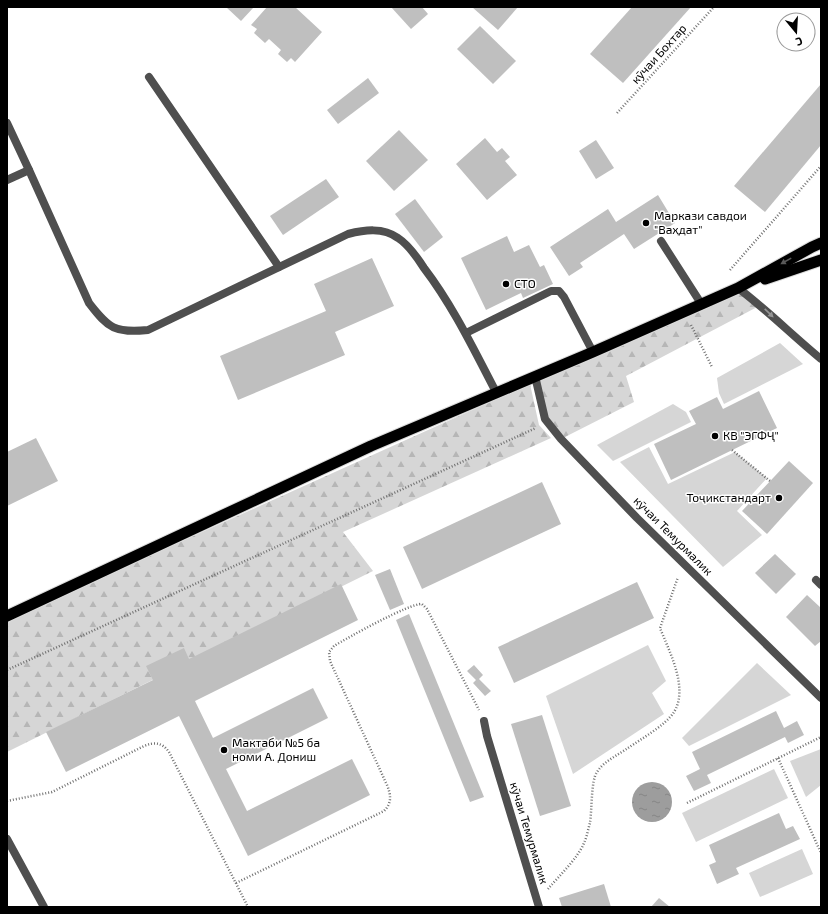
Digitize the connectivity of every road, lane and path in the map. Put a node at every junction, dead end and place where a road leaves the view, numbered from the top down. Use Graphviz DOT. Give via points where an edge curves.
graph roads {
  1 [pos="714,7"];
  2 [pos="149,77"];
  3 [pos="617,113"];
  4 [pos="7,122"];
  5 [pos="821,166"];
  6 [pos="29,170"];
  7 [pos="7,180"];
  8 [pos="661,241"];
  9 [pos="821,243"];
  10 [pos="821,260"];
  11 [pos="279,267"];
  12 [pos="730,270"];
  13 [pos="738,288"];
  14 [pos="702,305"];
  15 [pos="685,312"];
  16 [pos="466,333"];
  17 [pos="593,352"];
  18 [pos="821,359"];
  19 [pos="712,367"];
  20 [pos="535,376"];
  21 [pos="496,392"];
  22 [pos="548,423"];
  23 [pos="732,450"];
  24 [pos="770,481"];
  25 [pos="683,564"];
  26 [pos="7,616"];
  27 [pos="7,670"];
  28 [pos="821,698"];
  29 [pos="484,720"];
  30 [pos="821,737"];
  31 [pos="778,758"];
  32 [pos="7,801"];
  33 [pos="687,803"];
  34 [pos="7,839"];
  35 [pos="821,853"];
  36 [pos="236,883"];
  37 [pos="538,904"];
  38 [pos="44,907"];
  39 [pos="248,907"];
  1 -- 3 [label="path, кӯчаи Бохтар"];
  2 -- 11 [label="street"];
  4 -- 6 [label="street"];
  5 -- 12 [label="path"];
  6 -- 7 [label="street"];
  6 -- 11 [label="street" via="89,303 100,317 115,329 148,330"];
  8 -- 14 [label="street"];
  9 -- 13 [label="highway, one-way"];
  10 -- 13 [label="highway"];
  11 -- 16 [label="street" via="348,234 366,230 384,232 398,238 413,252"];
  13 -- 14 [label="highway"];
  13 -- 18 [label="street, one-way" via="761,305"];
  14 -- 15 [label="highway"];
  15 -- 17 [label="highway"];
  15 -- 19 [label="path"];
  16 -- 17 [label="street" via="551,291 559,291"];
  16 -- 21 [label="street"];
  17 -- 20 [label="highway"];
  20 -- 21 [label="highway"];
  20 -- 22 [label="street, кӯчаи Темурмалик"];
  21 -- 26 [label="highway" via="371,446"];
  22 -- 25 [label="street, кӯчаи Темурмалик"];
  22 -- 27 [label="path"];
  23 -- 24 [label="path"];
  25 -- 28 [label="street, кӯчаи Темурмалик"];
  25 -- 37 [label="path" via="660,628 677,671 680,689 674,713 597,772 593,782 590,823 584,844"];
  29 -- 36 [label="path" via="427,609 422,604 415,604 334,646 329,652 330,661 387,785 390,803 384,811"];
  29 -- 37 [label="street, кӯчаи Темурмалик"];
  30 -- 31 [label="path"];
  31 -- 33 [label="path"];
  31 -- 35 [label="path"];
  32 -- 36 [label="path" via="52,792 144,746 162,744 169,752"];
  34 -- 38 [label="street"];
  36 -- 39 [label="path"];
}
